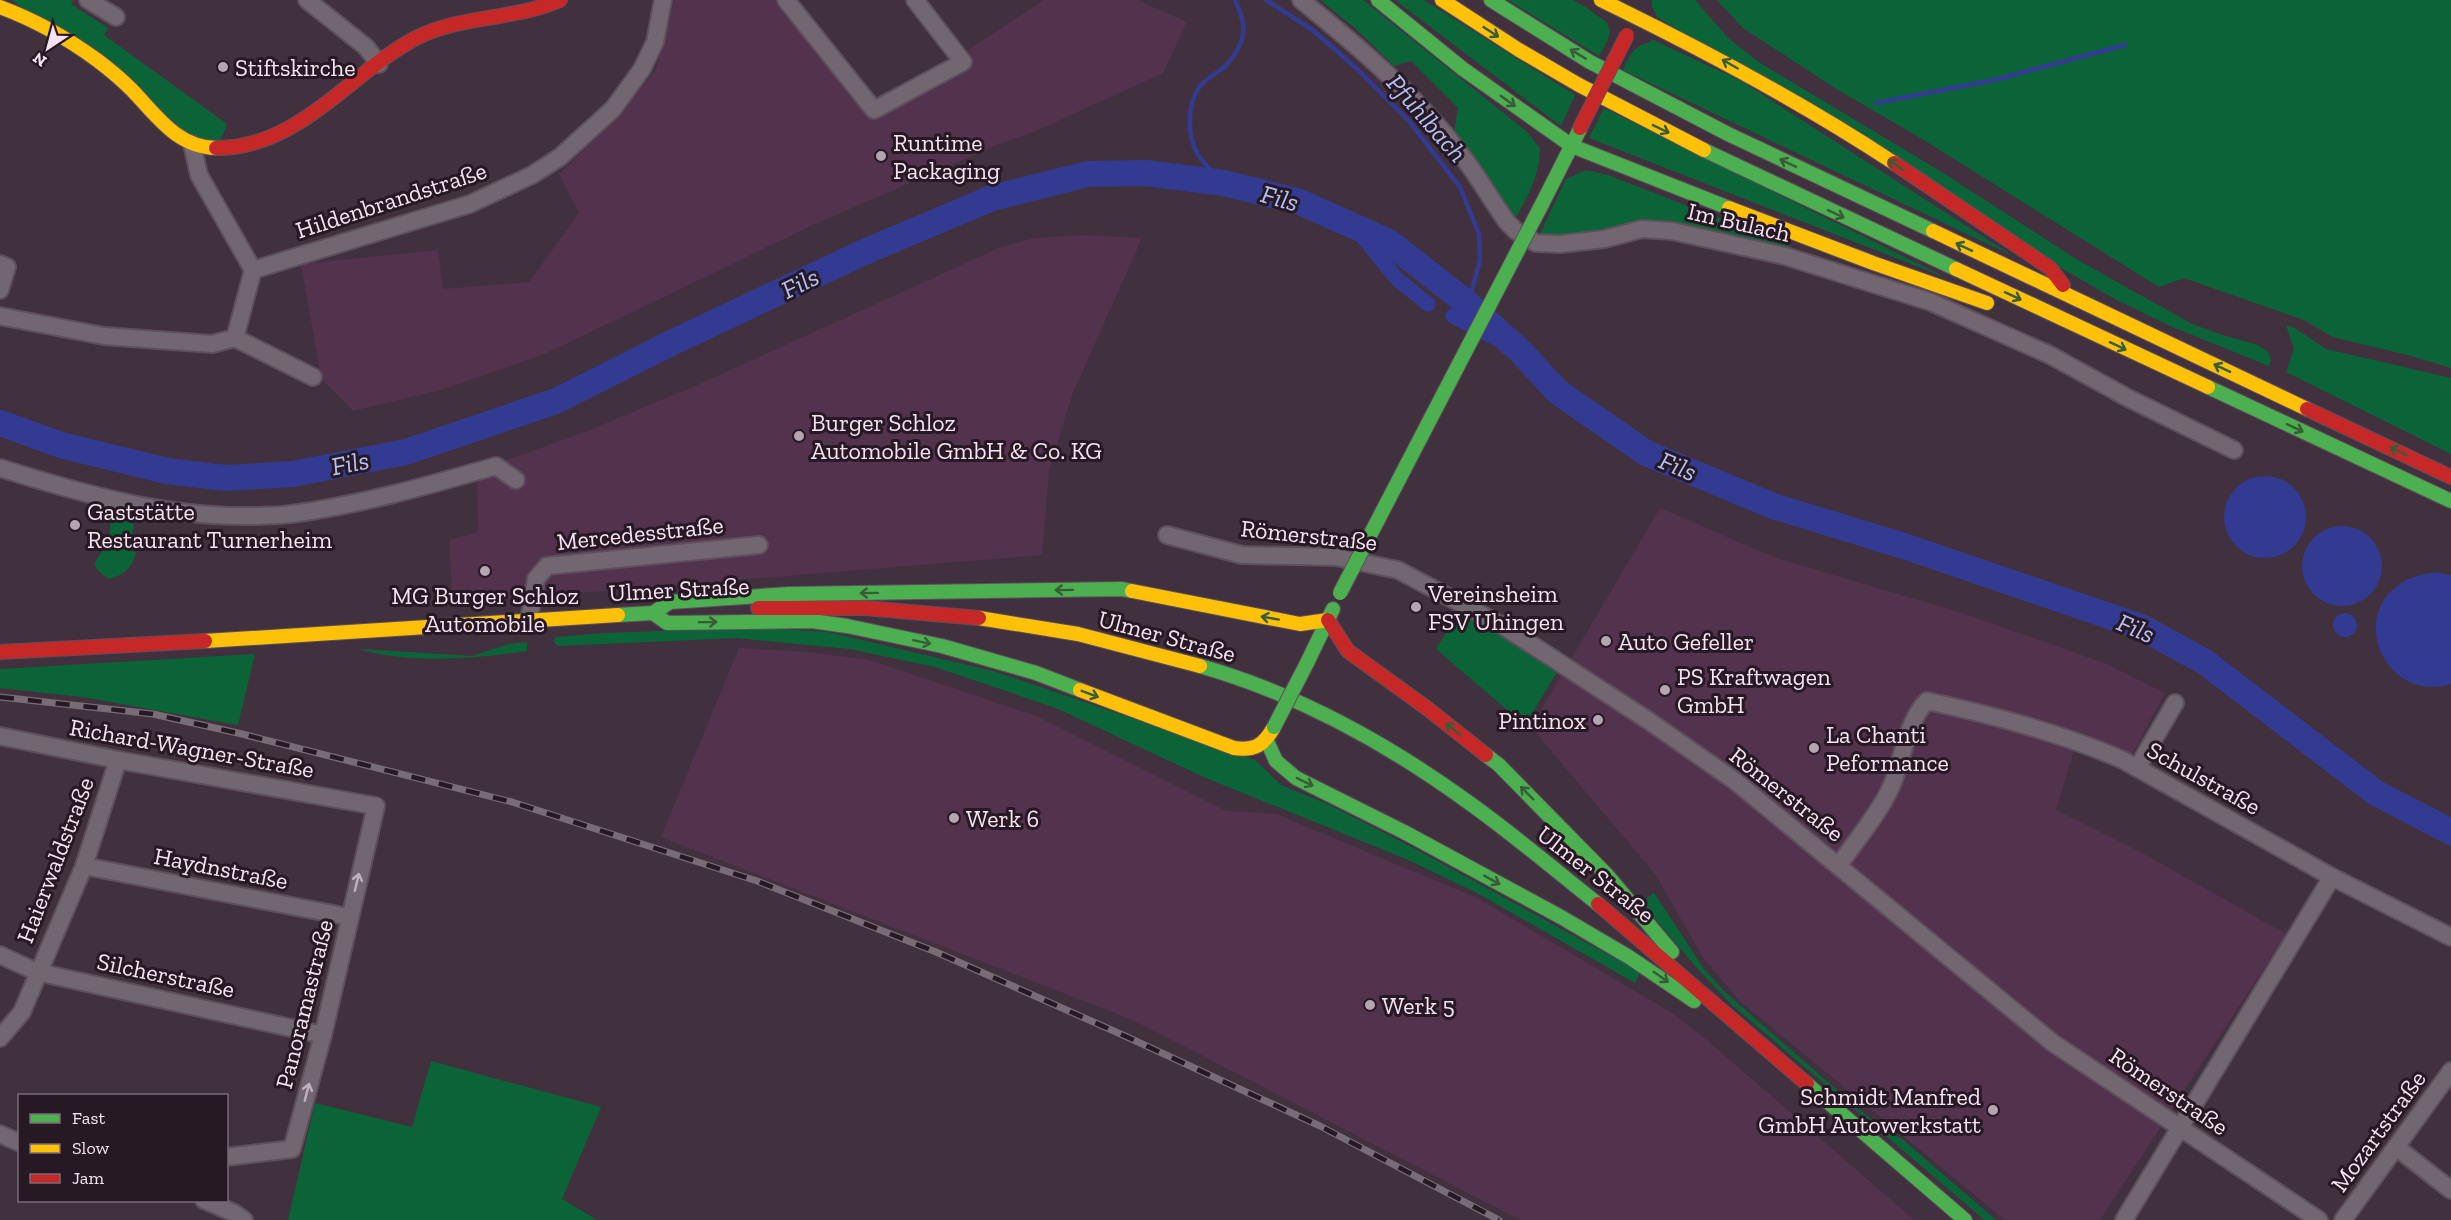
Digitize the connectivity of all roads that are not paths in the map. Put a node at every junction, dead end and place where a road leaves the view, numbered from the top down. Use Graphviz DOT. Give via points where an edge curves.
graph roads {
  1 [pos="88,0"];
  2 [pos="307,0"];
  3 [pos="560,0"];
  4 [pos="663,0"];
  5 [pos="786,0"];
  6 [pos="915,0"];
  7 [pos="1300,0"];
  8 [pos="1378,0"];
  9 [pos="1443,0"];
  10 [pos="1491,0"];
  11 [pos="1601,0"];
  12 [pos="6,6"];
  13 [pos="116,17"];
  14 [pos="1635,17"];
  15 [pos="379,64"];
  16 [pos="192,144"];
  17 [pos="1572,146"];
  18 [pos="0,264"];
  19 [pos="253,270"];
  20 [pos="0,290"];
  21 [pos="2074,299"];
  22 [pos="2003,309"];
  23 [pos="2022,315"];
  24 [pos="0,316"];
  25 [pos="2065,321"];
  26 [pos="235,338"];
  27 [pos="313,377"];
  28 [pos="2234,450"];
  29 [pos="0,468"];
  30 [pos="2451,477"];
  31 [pos="516,480"];
  32 [pos="2451,501"];
  33 [pos="1167,535"];
  34 [pos="759,545"];
  35 [pos="653,613"];
  36 [pos="529,620"];
  37 [pos="1328,620"];
  38 [pos="0,652"];
  39 [pos="2175,703"];
  40 [pos="0,736"];
  41 [pos="1267,741"];
  42 [pos="118,760"];
  43 [pos="2137,768"];
  44 [pos="376,806"];
  45 [pos="1839,865"];
  46 [pos="84,866"];
  47 [pos="2332,877"];
  48 [pos="349,916"];
  49 [pos="2451,937"];
  50 [pos="0,956"];
  51 [pos="38,972"];
  52 [pos="1689,979"];
  53 [pos="323,1035"];
  54 [pos="0,1038"];
  55 [pos="1758,1039"];
  56 [pos="2451,1071"];
  57 [pos="2180,1126"];
  58 [pos="0,1134"];
  59 [pos="18,1142"];
  60 [pos="2396,1147"];
  61 [pos="228,1157"];
  62 [pos="2451,1190"];
  63 [pos="209,1202"];
  64 [pos="243,1220"];
  65 [pos="1965,1220"];
  66 [pos="2124,1220"];
  67 [pos="2319,1220"];
  68 [pos="2343,1220"];
  1 -- 13 [label="street"];
  2 -- 15 [label="street" via="366,47"];
  3 -- 15 [label="main road" via="502,17 440,28 401,47"];
  4 -- 19 [label="street, Hildenbrandstraße" via="655,42 642,69 613,109 560,157 470,204"];
  5 -- 6 [label="street" via="874,110 963,62"];
  7 -- 28 [label="street, Im Bulach" via="1370,58 1424,112 1462,156 1508,222 1536,243 1604,239 1642,229 1672,231 1785,256 1931,302 2050,355"];
  8 -- 17 [label="main road, one-way" via="1463,69"];
  9 -- 25 [label="main road, one-way" via="1519,50 1649,123"];
  21 -- 10 [label="main road, one-way" via="1689,115 1590,62"];
  11 -- 14 [label="main road"];
  12 -- 16 [label="main road" via="99,62 169,130"];
  14 -- 17 [label="main road, bridge"];
  21 -- 14 [label="main road, one-way" via="2050,268 1834,124 1710,53"];
  15 -- 16 [label="main road" via="289,128 237,147 217,149"];
  16 -- 19 [label="street" via="199,175"];
  17 -- 22 [label="main road"];
  17 -- 37 [label="main road, bridge"];
  18 -- 20 [label="street" via="7,267"];
  19 -- 26 [label="street"];
  30 -- 21 [label="main road, one-way"];
  23 -- 25 [label="main road"];
  24 -- 26 [label="street" via="104,336 212,344"];
  25 -- 32 [label="main road, one-way"];
  26 -- 27 [label="street"];
  29 -- 31 [label="street" via="142,507 230,516 290,515 413,490 496,465"];
  33 -- 45 [label="street, Römerstraße" via="1242,555 1336,557 1398,570 1503,626 1648,721 1735,781"];
  34 -- 36 [label="street, Mercedesstraße" via="547,566 536,579"];
  35 -- 36 [label="main road, Ulmer Straße"];
  37 -- 35 [label="main road, one-way" via="1300,624 1122,589 789,594 670,602"];
  35 -- 41 [label="main road, one-way" via="667,623 776,620 847,626 942,646 1036,673 1225,746 1242,750 1258,748"];
  35 -- 52 [label="main road, Ulmer Straße" via="807,606 963,614 1124,643 1247,681 1383,748 1459,796 1601,905"];
  36 -- 38 [label="main road, Ulmer Straße"];
  37 -- 41 [label="main road, bridge"];
  52 -- 37 [label="main road, one-way" via="1664,940 1607,875 1499,765 1348,651"];
  39 -- 43 [label="street"];
  40 -- 42 [label="street, Richard-Wagner-Straße"];
  41 -- 55 [label="main road, one-way" via="1276,761 1296,778 1585,930 1660,976 1713,1016"];
  42 -- 44 [label="street, Richard-Wagner-Straße"];
  42 -- 46 [label="street, Haierwaldstraße"];
  43 -- 45 [label="street, Schulstraße" via="2094,748 1996,716 1927,701 1921,706 1891,789"];
  43 -- 47 [label="street, Schulstraße"];
  48 -- 44 [label="street, Panoramastraße, one-way"];
  45 -- 57 [label="street, Römerstraße" via="2053,1042"];
  46 -- 48 [label="street, Haydnstraße"];
  46 -- 51 [label="street, Haierwaldstraße"];
  47 -- 49 [label="street, Schulstraße"];
  47 -- 57 [label="street"];
  48 -- 53 [label="street, Panoramastraße"];
  50 -- 51 [label="street, Silcherstraße"];
  51 -- 53 [label="street, Silcherstraße"];
  51 -- 54 [label="street, Haierwaldstraße" via="22,1012"];
  52 -- 55 [label="main road, Ulmer Straße"];
  61 -- 53 [label="street, Panoramastraße, one-way" via="292,1149"];
  55 -- 65 [label="main road, Ulmer Straße"];
  56 -- 60 [label="street, Mozartstraße"];
  57 -- 66 [label="street"];
  57 -- 67 [label="street, Römerstraße"];
  58 -- 59 [label="street"];
  60 -- 62 [label="street"];
  60 -- 68 [label="street, Mozartstraße"];
  63 -- 64 [label="street"];
}
